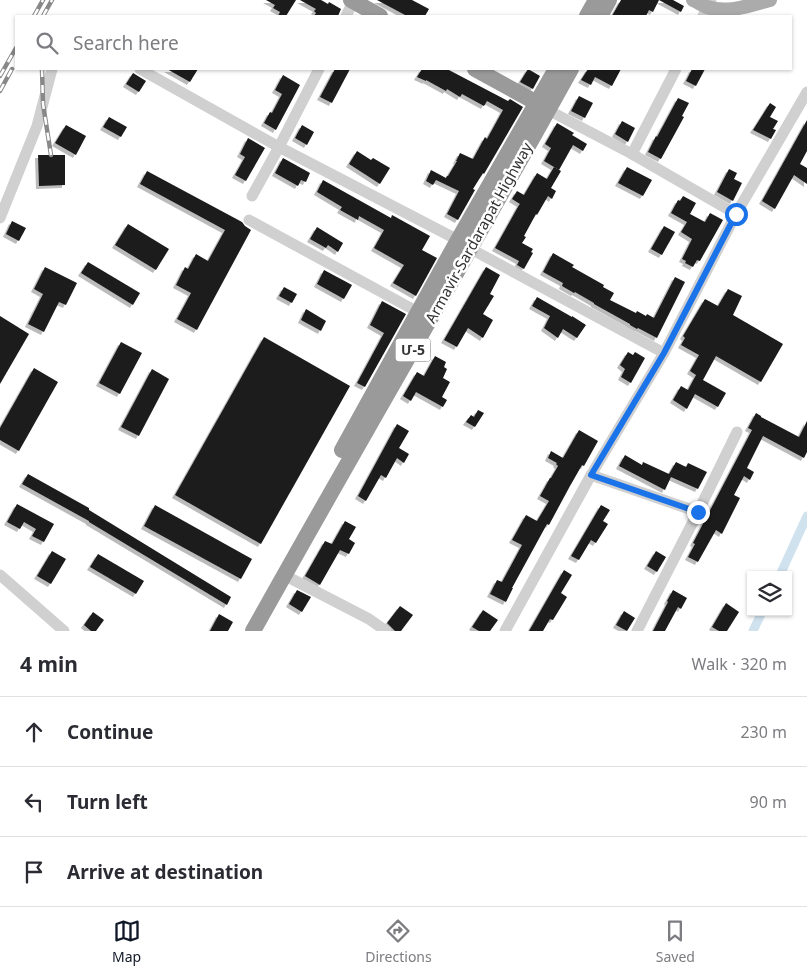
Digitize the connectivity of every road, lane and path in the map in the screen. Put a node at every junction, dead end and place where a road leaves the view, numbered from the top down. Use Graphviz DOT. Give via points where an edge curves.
graph roads {
  1 [pos="353,0"];
  2 [pos="596,0"];
  3 [pos="609,0"];
  4 [pos="693,0"];
  5 [pos="770,0"];
  6 [pos="707,8"];
  7 [pos="346,15"];
  8 [pos="378,15"];
  9 [pos="588,15"];
  10 [pos="601,15"];
  11 [pos="52,70"];
  12 [pos="142,70"];
  13 [pos="318,70"];
  14 [pos="477,70"];
  15 [pos="556,70"];
  16 [pos="570,70"];
  17 [pos="675,70"];
  18 [pos="807,92"];
  19 [pos="542,107"];
  20 [pos="279,147"];
  21 [pos="632,154"];
  22 [pos="252,196"];
  23 [pos="736,214"];
  24 [pos="0,218"];
  25 [pos="249,220"];
  26 [pos="464,244"];
  27 [pos="418,312"];
  28 [pos="664,353"];
  29 [pos="737,432"];
  30 [pos="339,467"];
  31 [pos="591,475"];
  32 [pos="698,512"];
  33 [pos="0,575"];
  34 [pos="284,575"];
  35 [pos="64,631"];
  36 [pos="241,631"];
  37 [pos="253,631"];
  38 [pos="386,631"];
  39 [pos="505,631"];
  40 [pos="637,631"];
  1 -- 7 [label="street"];
  1 -- 8 [label="highway"];
  2 -- 9 [label="highway"];
  3 -- 10 [label="highway"];
  4 -- 6 [label="main road"];
  5 -- 6 [label="main road" via="742,8"];
  11 -- 24 [label="street" via="37,126"];
  12 -- 20 [label="street"];
  13 -- 20 [label="street"];
  14 -- 19 [label="highway"];
  15 -- 19 [label="highway, Armavir-Sardarapat Highway / Մ-5"];
  16 -- 19 [label="highway, Armavir-Sardarapat Highway / Մ-5"];
  17 -- 21 [label="street"];
  18 -- 23 [label="street"];
  19 -- 21 [label="street"];
  19 -- 26 [label="highway, Armavir-Sardarapat Highway / Մ-5"];
  20 -- 22 [label="street"];
  20 -- 26 [label="street"];
  21 -- 23 [label="street"];
  23 -- 28 [label="street"];
  25 -- 27 [label="street"];
  26 -- 27 [label="highway, Armavir-Sardarapat Highway / Մ-5"];
  26 -- 28 [label="street"];
  26 -- 30 [label="highway, Armavir-Sardarapat Highway / Մ-5"];
  27 -- 30 [label="highway, Armavir-Sardarapat Highway / Մ-5"];
  28 -- 31 [label="street"];
  29 -- 32 [label="street"];
  30 -- 34 [label="highway, Armavir-Sardarapat Highway / Մ-5"];
  30 -- 36 [label="highway, Armavir-Sardarapat Highway / Մ-5"];
  31 -- 32 [label="street"];
  31 -- 39 [label="street"];
  32 -- 40 [label="street"];
  33 -- 35 [label="street"];
  34 -- 37 [label="highway, Armavir-Sardarapat Highway / Մ-5"];
  34 -- 38 [label="street" via="369,618"];
}
